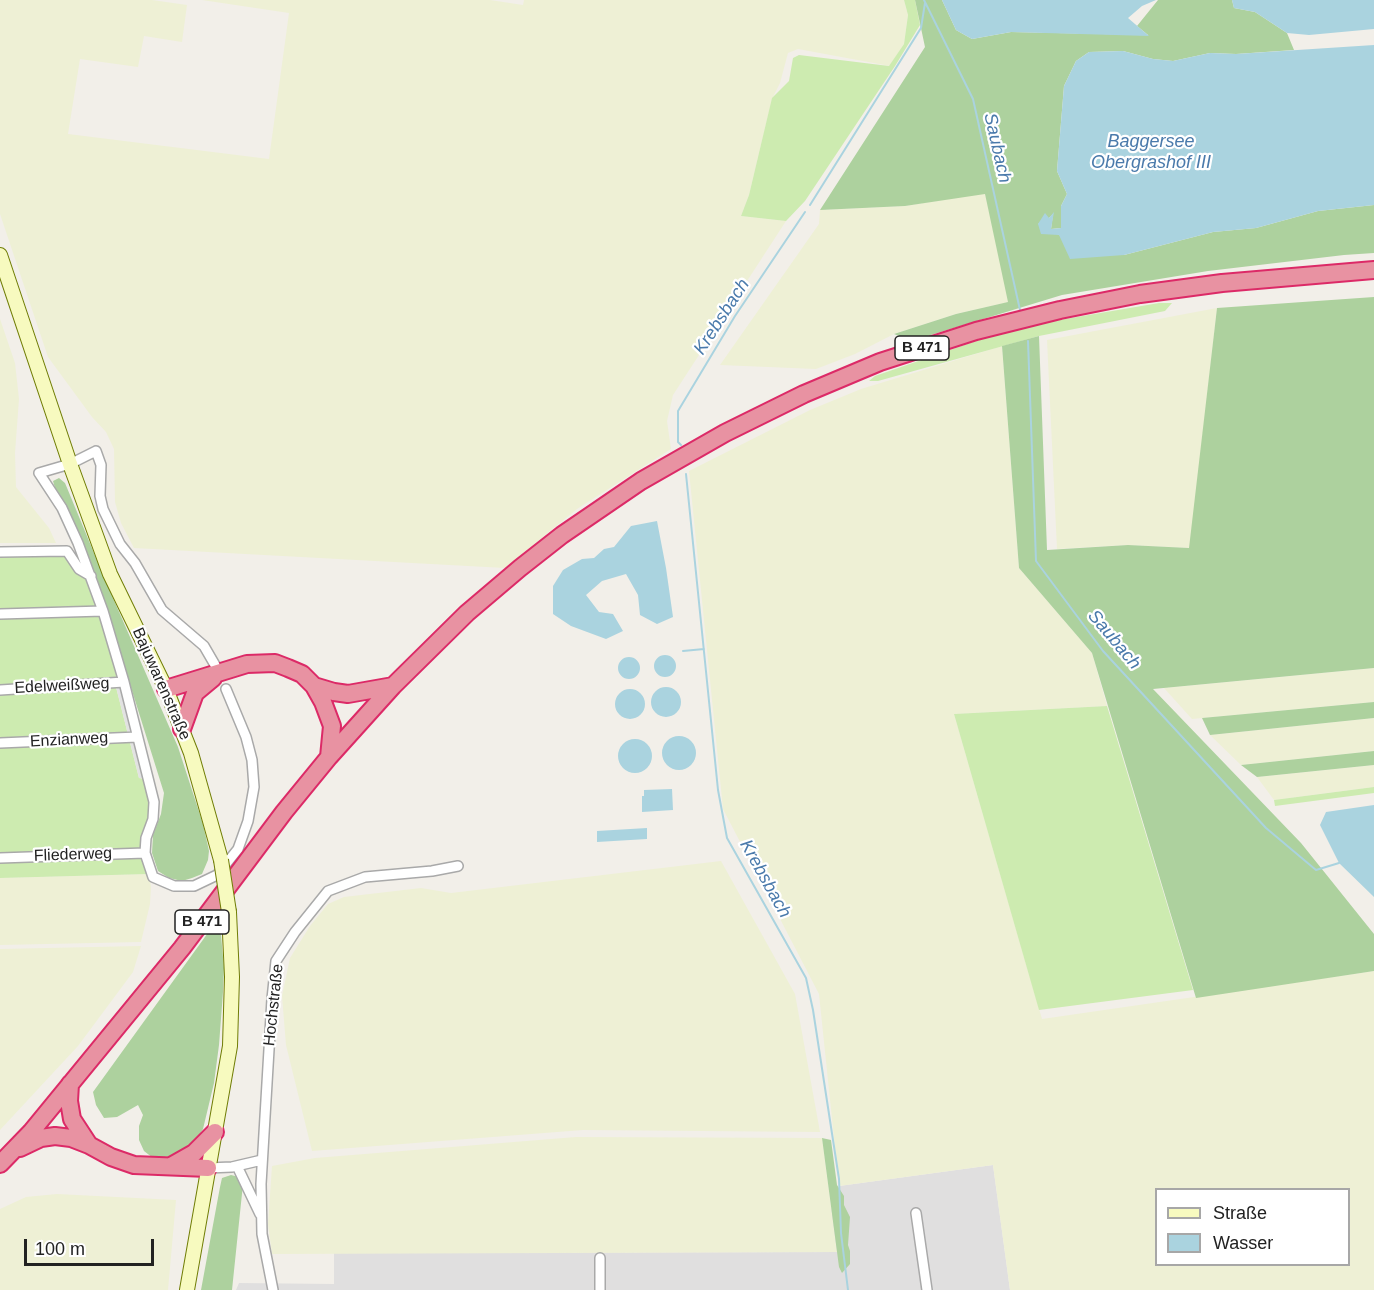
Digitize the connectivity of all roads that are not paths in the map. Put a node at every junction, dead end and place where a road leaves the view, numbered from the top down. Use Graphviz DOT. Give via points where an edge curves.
graph roads {
  1 [pos="0,255"];
  2 [pos="1374,270"];
  3 [pos="70,464"];
  4 [pos="0,552"];
  5 [pos="91,576"];
  6 [pos="103,611"];
  7 [pos="0,614"];
  8 [pos="215,670"];
  9 [pos="124,682"];
  10 [pos="314,686"];
  11 [pos="393,686"];
  12 [pos="166,689"];
  13 [pos="226,689"];
  14 [pos="0,690"];
  15 [pos="182,729"];
  16 [pos="138,737"];
  17 [pos="0,743"];
  18 [pos="329,757"];
  19 [pos="145,853"];
  20 [pos="0,858"];
  21 [pos="458,866"];
  22 [pos="70,1084"];
  23 [pos="215,1132"];
  24 [pos="89,1145"];
  25 [pos="6,1158"];
  26 [pos="262,1160"];
  27 [pos="170,1166"];
  28 [pos="237,1166"];
  29 [pos="208,1168"];
  30 [pos="916,1213"];
  31 [pos="261,1216"];
  32 [pos="600,1258"];
  33 [pos="187,1290"];
  34 [pos="273,1290"];
  35 [pos="600,1290"];
  36 [pos="927,1290"];
  1 -- 3 [label="main road, Bajuwarenstraße"];
  2 -- 11 [label="highway, B 471" via="1210,285 1060,310 976,331 829,383 685,454 603,505 511,575"];
  3 -- 5 [label="street, Bajuwarenstraße" via="39,473 62,508"];
  3 -- 8 [label="street" via="96,451 101,465 103,509 120,544 162,610 204,646"];
  3 -- 12 [label="main road, Bajuwarenstraße" via="110,574"];
  4 -- 5 [label="street" via="67,551 79,568"];
  5 -- 6 [label="street, Bajuwarenstraße"];
  6 -- 7 [label="street"];
  6 -- 9 [label="street, Bajuwarenstraße"];
  8 -- 10 [label="highway" via="275,663 302,674"];
  8 -- 12 [label="highway"];
  8 -- 15 [label="highway" via="195,693"];
  9 -- 14 [label="street, Edelweißweg"];
  9 -- 16 [label="street, Bajuwarenstraße"];
  10 -- 11 [label="highway" via="348,694"];
  10 -- 18 [label="highway" via="332,726"];
  11 -- 18 [label="highway, B 471"];
  12 -- 15 [label="main road, Bajuwarenstraße"];
  13 -- 19 [label="street" via="252,760 254,788 238,849 217,875 194,886 174,886 153,877"];
  15 -- 23 [label="main road, Bajuwarenstraße, bridge" via="221,860 229,912 230,1046"];
  16 -- 17 [label="street, Enzianweg"];
  16 -- 19 [label="street, Bajuwarenstraße" via="154,802"];
  18 -- 22 [label="highway, B 471" via="182,948"];
  19 -- 20 [label="street, Fliederweg"];
  21 -- 26 [label="street, Hochstraße" via="365,877 328,891 295,932 276,961"];
  22 -- 24 [label="highway" via="72,1119"];
  22 -- 25 [label="highway, B 471"];
  23 -- 27 [label="highway" via="194,1152"];
  23 -- 29 [label="main road, Bajuwarenstraße"];
  24 -- 25 [label="highway" via="70,1137 41,1138"];
  24 -- 27 [label="highway" via="135,1165"];
  26 -- 28 [label="street"];
  26 -- 31 [label="street, Hochstraße"];
  27 -- 29 [label="highway"];
  28 -- 29 [label="street"];
  28 -- 31 [label="street"];
  29 -- 33 [label="main road, Bajuwarenstraße"];
  30 -- 36 [label="street"];
  31 -- 34 [label="street, Hochstraße"];
  32 -- 35 [label="street"];
}
